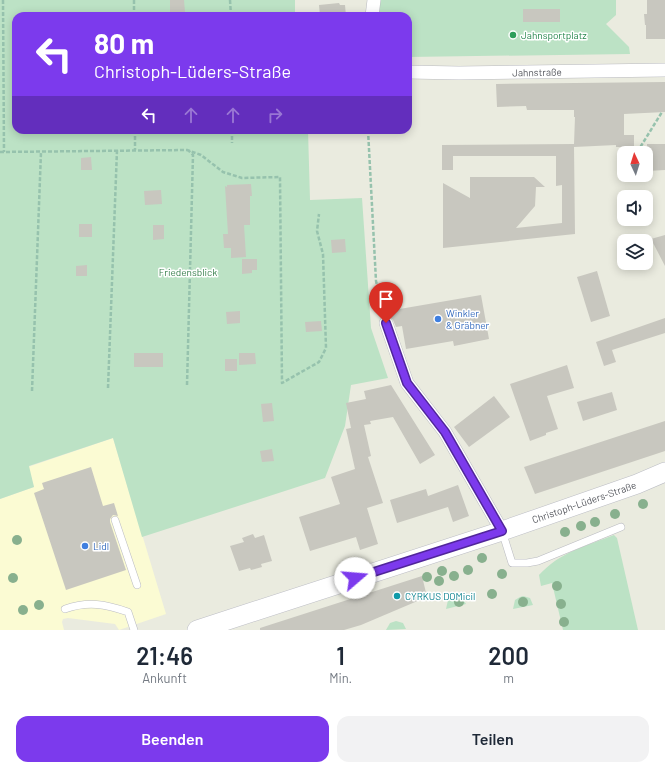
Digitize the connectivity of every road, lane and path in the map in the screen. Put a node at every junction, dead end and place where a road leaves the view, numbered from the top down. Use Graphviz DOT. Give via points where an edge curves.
graph roads {
  1 [pos="3,0"];
  2 [pos="134,0"];
  3 [pos="230,0"];
  4 [pos="374,0"];
  5 [pos="134,12"];
  6 [pos="231,12"];
  7 [pos="372,12"];
  8 [pos="665,70"];
  9 [pos="412,72"];
  10 [pos="662,112"];
  11 [pos="135,134"];
  12 [pos="232,134"];
  13 [pos="368,134"];
  14 [pos="232,143"];
  15 [pos="641,146"];
  16 [pos="117,150"];
  17 [pos="135,150"];
  18 [pos="187,150"];
  19 [pos="0,152"];
  20 [pos="4,152"];
  21 [pos="40,152"];
  22 [pos="319,214"];
  23 [pos="386,323"];
  24 [pos="187,385"];
  25 [pos="108,388"];
  26 [pos="32,391"];
  27 [pos="665,472"];
  28 [pos="115,520"];
  29 [pos="621,527"];
  30 [pos="502,531"];
  31 [pos="136,585"];
  32 [pos="65,609"];
  33 [pos="134,630"];
  34 [pos="197,630"];
  1 -- 20 [label="path"];
  2 -- 5 [label="path"];
  3 -- 6 [label="path"];
  4 -- 7 [label="street"];
  8 -- 9 [label="street, Jahnstraße"];
  10 -- 15 [label="path"];
  11 -- 17 [label="path"];
  12 -- 14 [label="path"];
  13 -- 23 [label="path" via="376,282"];
  16 -- 17 [label="path"];
  16 -- 21 [label="path"];
  16 -- 25 [label="path"];
  17 -- 18 [label="path"];
  18 -- 22 [label="path" via="201,154 223,172 242,178 280,177 282,383 319,362 326,348 323,254 317,231"];
  18 -- 24 [label="path" via="193,155"];
  19 -- 20 [label="path"];
  20 -- 21 [label="path"];
  21 -- 26 [label="path"];
  23 -- 30 [label="street" via="407,383 445,432"];
  27 -- 30 [label="street, Christoph-Lüders-Straße"];
  28 -- 31 [label="lane"];
  29 -- 30 [label="lane" via="538,561 527,563 512,563"];
  30 -- 34 [label="street, Christoph-Lüders-Straße"];
  32 -- 33 [label="lane" via="78,604 110,606 128,612"];
}
